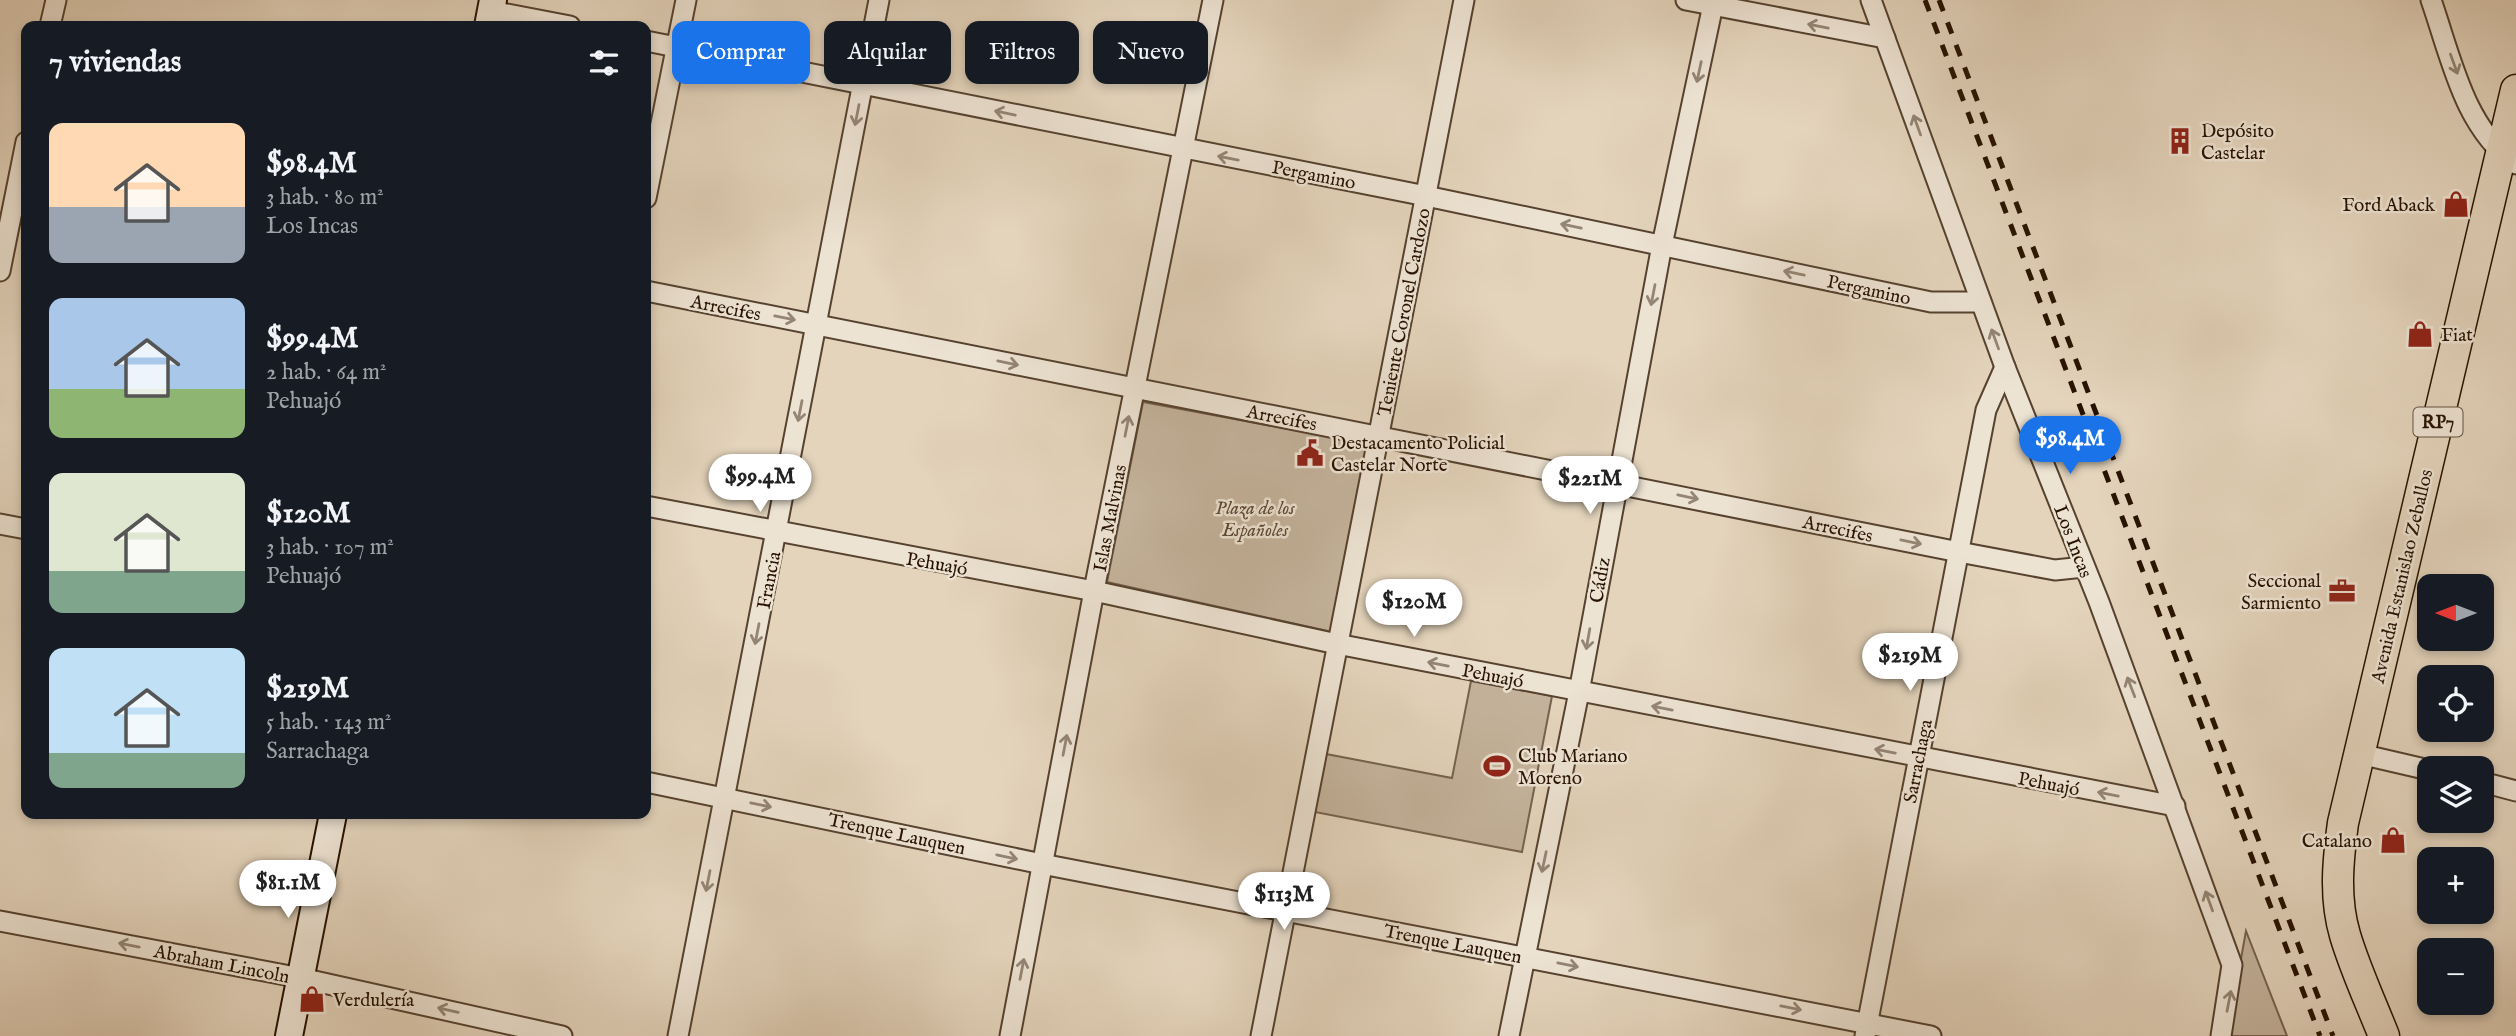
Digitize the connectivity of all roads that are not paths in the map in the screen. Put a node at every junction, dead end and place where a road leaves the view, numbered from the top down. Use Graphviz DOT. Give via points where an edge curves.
graph roads {
  1 [pos="56,0"];
  2 [pos="686,0"];
  3 [pos="879,0"];
  4 [pos="1213,0"];
  5 [pos="1464,0"];
  6 [pos="1686,0"];
  7 [pos="1871,0"];
  8 [pos="2431,0"];
  9 [pos="1713,3"];
  10 [pos="491,12"];
  11 [pos="51,21"];
  12 [pos="542,21"];
  13 [pos="682,21"];
  14 [pos="875,21"];
  15 [pos="1885,38"];
  16 [pos="651,42"];
  17 [pos="672,46"];
  18 [pos="672,67"];
  19 [pos="863,84"];
  20 [pos="2516,90"];
  21 [pos="1185,150"];
  22 [pos="2508,159"];
  23 [pos="21,160"];
  24 [pos="651,173"];
  25 [pos="15,181"];
  26 [pos="1426,196"];
  27 [pos="1662,245"];
  28 [pos="0,271"];
  29 [pos="651,292"];
  30 [pos="1982,302"];
  31 [pos="816,324"];
  32 [pos="2005,367"];
  33 [pos="1135,389"];
  34 [pos="1379,437"];
  35 [pos="1616,482"];
  36 [pos="651,507"];
  37 [pos="0,524"];
  38 [pos="21,528"];
  39 [pos="777,533"];
  40 [pos="1959,552"];
  41 [pos="2084,567"];
  42 [pos="1094,592"];
  43 [pos="1337,644"];
  44 [pos="1579,692"];
  45 [pos="2360,754"];
  46 [pos="1917,758"];
  47 [pos="2417,767"];
  48 [pos="651,783"];
  49 [pos="2494,785"];
  50 [pos="2516,790"];
  51 [pos="725,797"];
  52 [pos="2175,806"];
  53 [pos="332,819"];
  54 [pos="1042,864"];
  55 [pos="1287,912"];
  56 [pos="1,926"];
  57 [pos="1524,956"];
  58 [pos="301,978"];
  59 [pos="1866,1030"];
  60 [pos="289,1036"];
  61 [pos="562,1036"];
  62 [pos="678,1036"];
  63 [pos="1010,1036"];
  64 [pos="1261,1036"];
  65 [pos="1509,1036"];
  66 [pos="1931,1036"];
  67 [pos="2221,1036"];
  68 [pos="2384,1036"];
  1 -- 11 [label="street"];
  2 -- 13 [label="street"];
  3 -- 14 [label="street, Francia"];
  4 -- 21 [label="street, Islas Malvinas"];
  5 -- 26 [label="street, Teniente Coronel Cardozo"];
  6 -- 9 [label="street"];
  7 -- 15 [label="street, Los Incas"];
  8 -- 22 [label="street, one-way" via="2473,116"];
  15 -- 9 [label="street, one-way"];
  9 -- 27 [label="street, Cádiz, one-way"];
  10 -- 12 [label="street"];
  30 -- 15 [label="street, Los Incas, one-way"];
  16 -- 17 [label="street, Pergamino"];
  18 -- 24 [label="street"];
  21 -- 19 [label="street, Pergamino, one-way"];
  19 -- 31 [label="street, Francia, one-way"];
  20 -- 22 [label="main road, Avenida Estanislao Zeballos / RP7"];
  26 -- 21 [label="street, Pergamino, one-way"];
  21 -- 33 [label="street, Islas Malvinas"];
  22 -- 45 [label="main road, Avenida Estanislao Zeballos / RP7"];
  23 -- 25 [label="street"];
  25 -- 28 [label="street"];
  27 -- 26 [label="street, Pergamino, one-way"];
  26 -- 34 [label="street, Teniente Coronel Cardozo"];
  30 -- 27 [label="street, Pergamino, one-way" via="1939,303"];
  27 -- 35 [label="street, Cádiz, one-way"];
  29 -- 31 [label="street, Arrecifes, one-way"];
  32 -- 30 [label="street, Los Incas, one-way"];
  31 -- 33 [label="street, Arrecifes, one-way"];
  31 -- 39 [label="street, Francia, one-way"];
  32 -- 40 [label="street, Sarrachaga" via="1986,410"];
  32 -- 41 [label="street, Los Incas"];
  33 -- 34 [label="street, Arrecifes"];
  42 -- 33 [label="street, Islas Malvinas, one-way"];
  34 -- 35 [label="street, Arrecifes"];
  34 -- 43 [label="street, Teniente Coronel Cardozo"];
  35 -- 40 [label="street, Arrecifes, one-way"];
  35 -- 44 [label="street, Cádiz, one-way"];
  36 -- 39 [label="street, Pehuajó"];
  37 -- 38 [label="street"];
  39 -- 42 [label="street, Pehuajó"];
  39 -- 51 [label="street, Francia, one-way"];
  40 -- 41 [label="street, Arrecifes" via="2055,570"];
  40 -- 46 [label="street, Sarrachaga"];
  52 -- 41 [label="street, Los Incas, one-way"];
  42 -- 43 [label="street, Pehuajó"];
  54 -- 42 [label="street, Islas Malvinas, one-way"];
  44 -- 43 [label="street, Pehuajó, one-way"];
  43 -- 55 [label="street, Teniente Coronel Cardozo"];
  46 -- 44 [label="street, Pehuajó, one-way"];
  44 -- 57 [label="street, Cádiz, one-way"];
  45 -- 47 [label="street"];
  45 -- 68 [label="main road, Avenida Estanislao Zeballos / RP7" via="2340,844 2339,901 2344,934"];
  52 -- 46 [label="street, Pehuajó, one-way"];
  46 -- 59 [label="street, Sarrachaga"];
  48 -- 51 [label="street, Trenque Lauquen"];
  49 -- 50 [label="street"];
  51 -- 54 [label="street, Trenque Lauquen, one-way"];
  51 -- 62 [label="street, Francia, one-way"];
  67 -- 52 [label="street, Los Incas, one-way" via="2232,965"];
  53 -- 58 [label="street"];
  54 -- 55 [label="street, Trenque Lauquen"];
  63 -- 54 [label="street, Islas Malvinas, one-way"];
  55 -- 57 [label="street, Trenque Lauquen"];
  55 -- 64 [label="street, Teniente Coronel Cardozo"];
  58 -- 56 [label="street, Abraham Lincoln, one-way"];
  57 -- 59 [label="street, Trenque Lauquen, one-way"];
  57 -- 65 [label="street, Cádiz"];
  58 -- 60 [label="street"];
  61 -- 58 [label="street, Abraham Lincoln, one-way"];
  59 -- 66 [label="street, Trenque Lauquen"];
}
